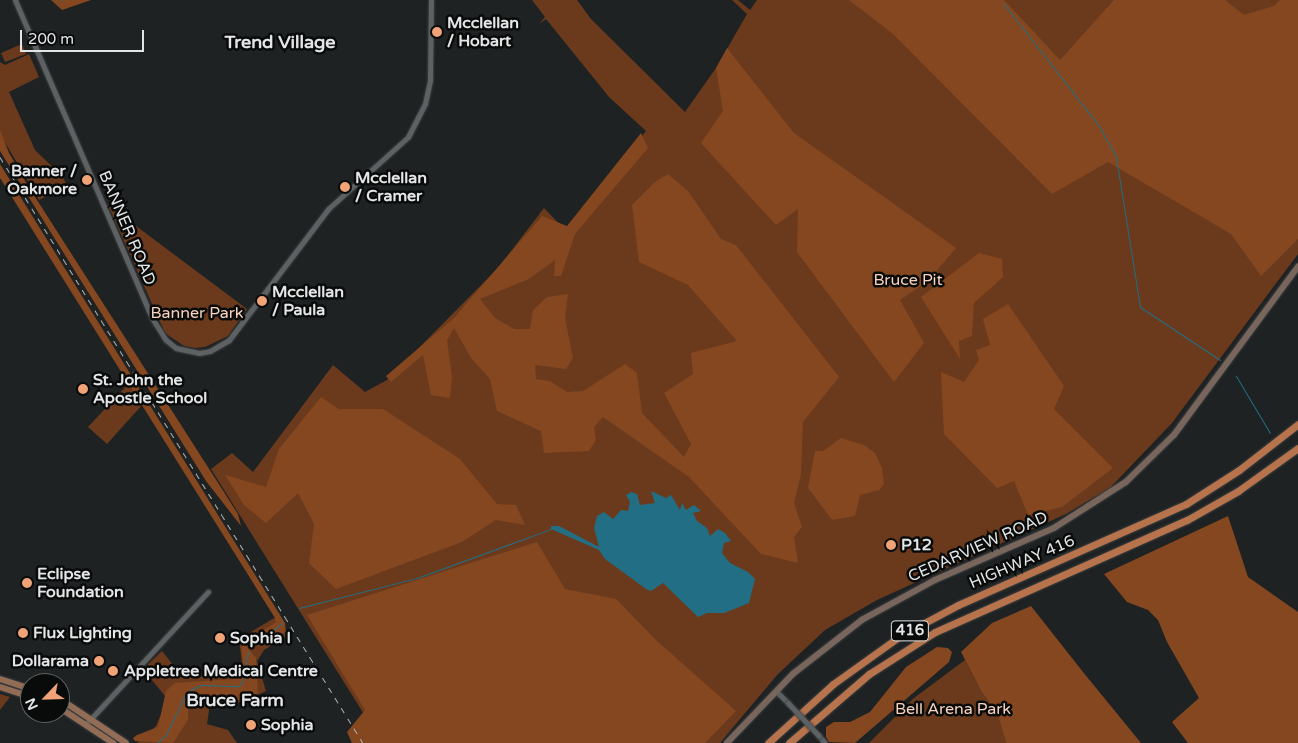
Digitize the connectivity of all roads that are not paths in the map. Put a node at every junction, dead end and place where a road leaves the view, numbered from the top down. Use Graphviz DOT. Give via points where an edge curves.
graph roads {
  1 [pos="15,0"];
  2 [pos="431,0"];
  3 [pos="1298,267"];
  4 [pos="1298,424"];
  5 [pos="1298,448"];
  6 [pos="208,592"];
  7 [pos="0,680"];
  8 [pos="20,685"];
  9 [pos="0,687"];
  10 [pos="776,691"];
  11 [pos="20,694"];
  12 [pos="70,705"];
  13 [pos="70,714"];
  14 [pos="91,718"];
  15 [pos="86,724"];
  16 [pos="113,743"];
  17 [pos="126,743"];
  18 [pos="728,743"];
  19 [pos="768,743"];
  20 [pos="788,743"];
  21 [pos="825,743"];
  1 -- 2 [label="street, BANNER ROAD" via="17,12 152,318 166,340 187,352 210,351 229,340 328,208 401,145 416,124 425,104 430,80"];
  3 -- 10 [label="main road, CEDARVIEW ROAD" via="1174,435 1126,482 1054,528 890,603 828,644"];
  4 -- 19 [label="highway, HIGHWAY 416 / 416" via="1239,470 1186,504 958,604 900,636 833,684"];
  5 -- 20 [label="highway, HIGHWAY 416 / 416" via="1246,486 1187,520 982,609 928,636 869,674"];
  6 -- 14 [label="street"];
  7 -- 8 [label="main road"];
  9 -- 11 [label="main road"];
  10 -- 18 [label="main road, CEDARVIEW ROAD"];
  10 -- 21 [label="street, bridge"];
  12 -- 14 [label="main road"];
  13 -- 15 [label="main road"];
  14 -- 15 [label="street"];
  14 -- 17 [label="main road"];
  15 -- 16 [label="main road"];
}
